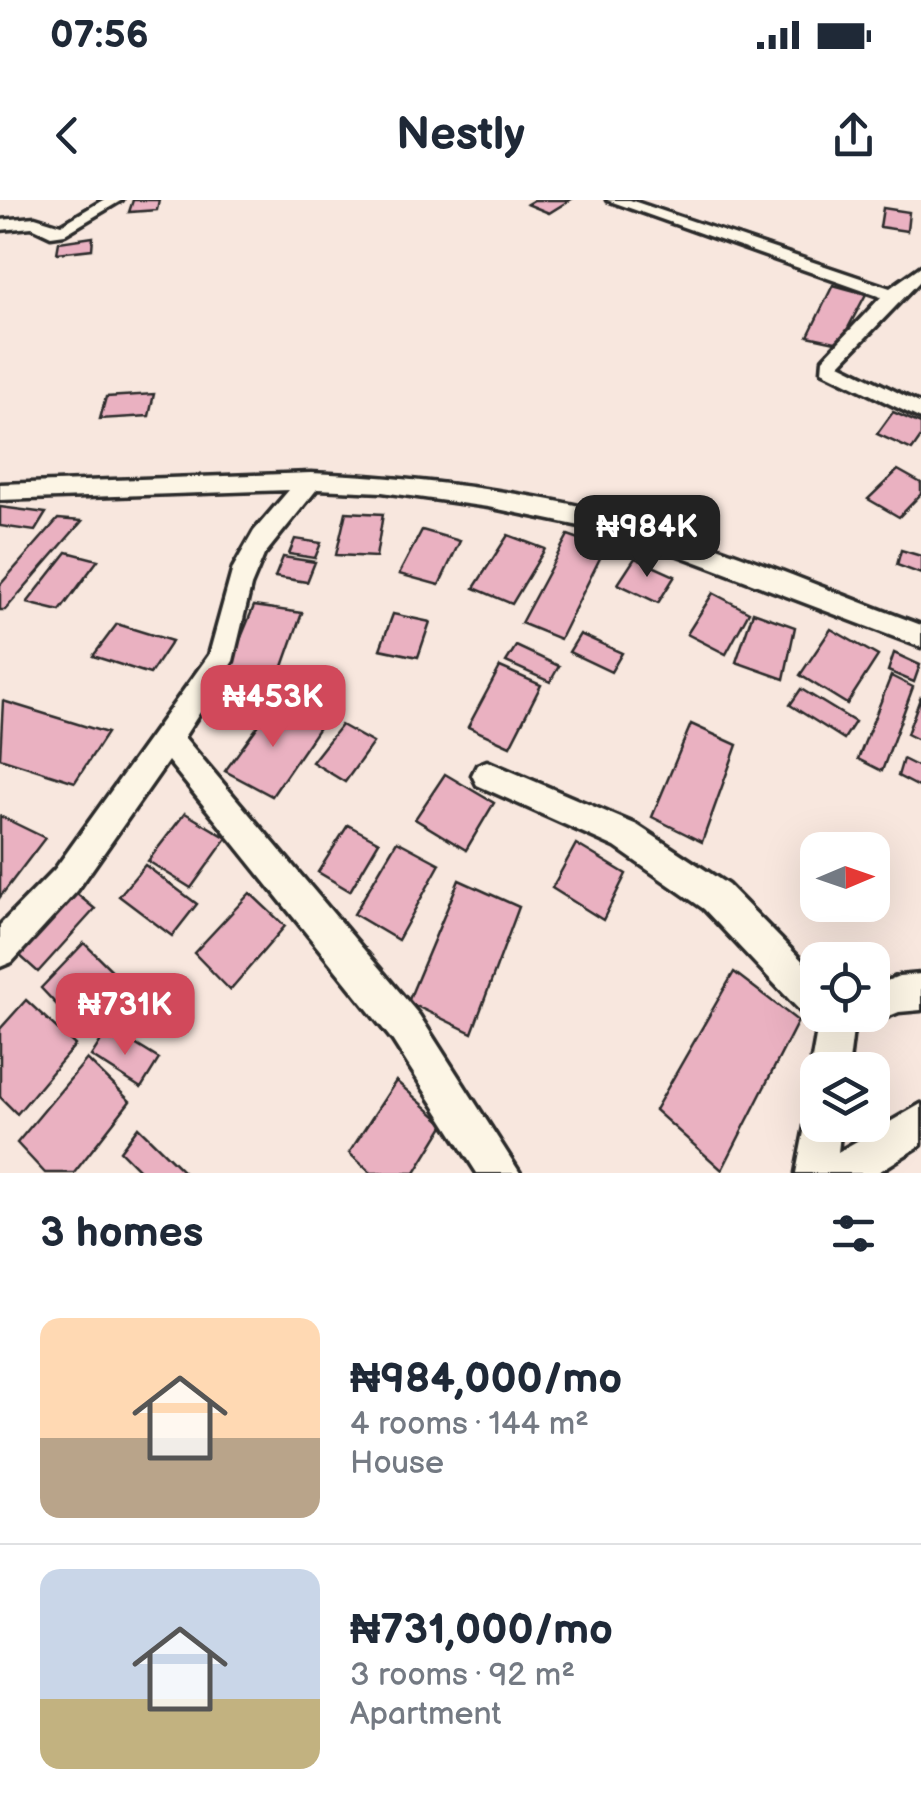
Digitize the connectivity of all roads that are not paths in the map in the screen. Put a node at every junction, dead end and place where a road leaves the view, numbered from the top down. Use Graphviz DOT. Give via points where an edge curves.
graph roads {
  1 [pos="114,200"];
  2 [pos="615,200"];
  3 [pos="0,225"];
  4 [pos="921,271"];
  5 [pos="893,295"];
  6 [pos="921,412"];
  7 [pos="310,480"];
  8 [pos="0,492"];
  9 [pos="921,636"];
  10 [pos="167,738"];
  11 [pos="487,775"];
  12 [pos="0,950"];
  13 [pos="800,981"];
  14 [pos="921,992"];
  15 [pos="890,998"];
  16 [pos="921,1123"];
  17 [pos="820,1142"];
  18 [pos="500,1173"];
  19 [pos="816,1173"];
  20 [pos="841,1173"];
  1 -- 3 [label="street" via="65,229 51,231 35,222"];
  2 -- 5 [label="street"];
  4 -- 5 [label="street"];
  5 -- 6 [label="street" via="830,363 847,380"];
  7 -- 8 [label="street"];
  7 -- 9 [label="street" via="488,499 631,528"];
  7 -- 10 [label="street" via="260,535 220,661"];
  10 -- 12 [label="street" via="66,880"];
  10 -- 18 [label="street" via="406,1028"];
  11 -- 13 [label="street" via="626,836 716,897"];
  14 -- 15 [label="street"];
  16 -- 20 [label="street"];
  17 -- 19 [label="street"];
}
